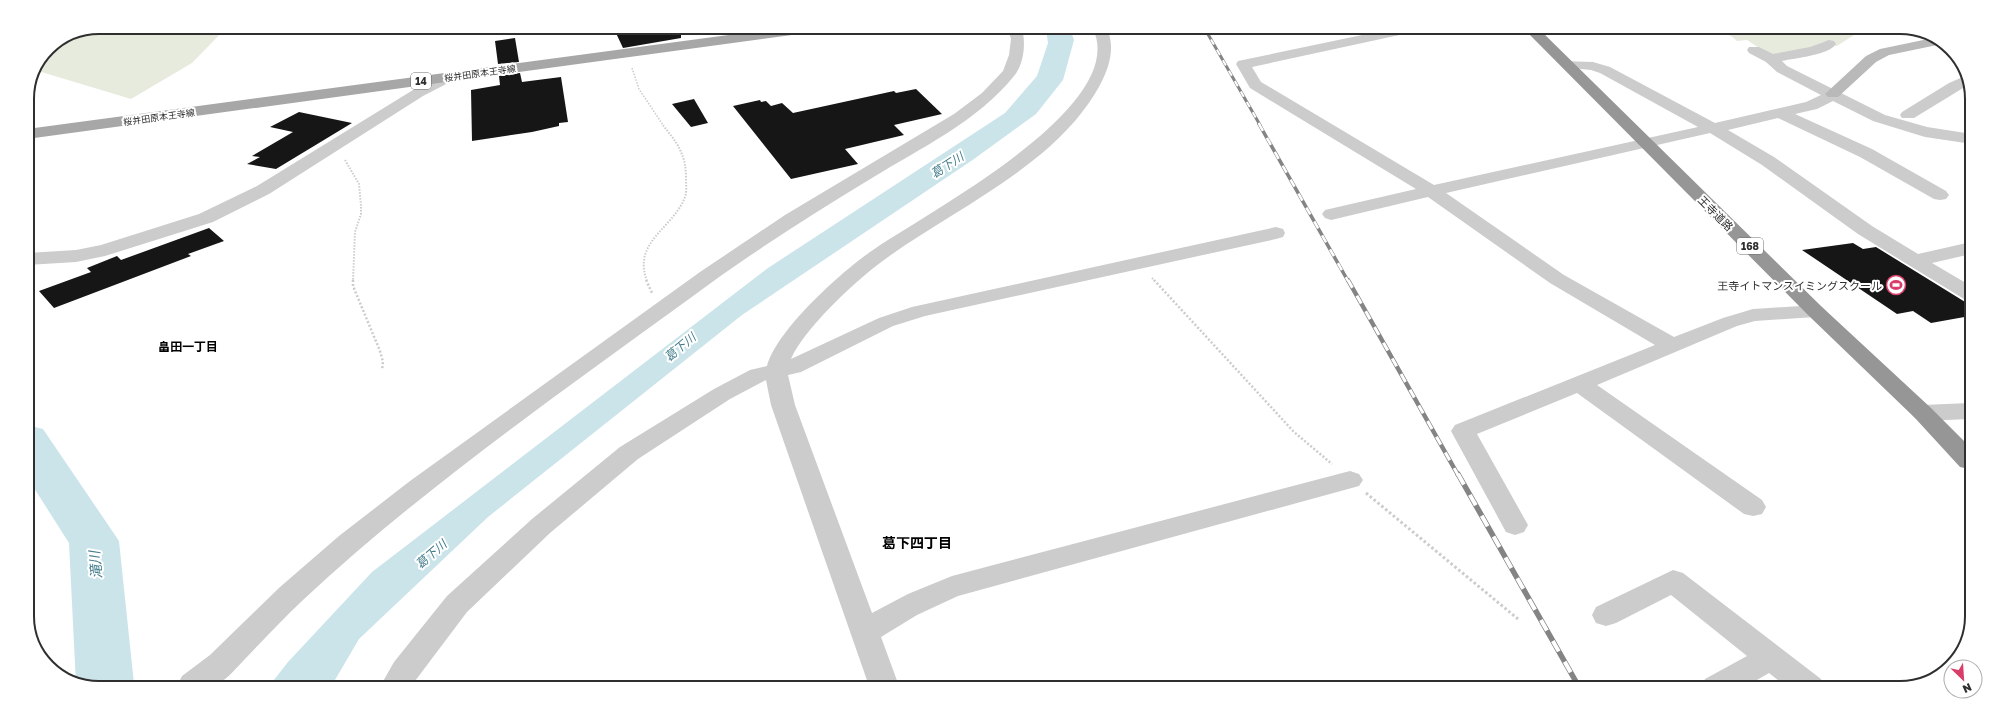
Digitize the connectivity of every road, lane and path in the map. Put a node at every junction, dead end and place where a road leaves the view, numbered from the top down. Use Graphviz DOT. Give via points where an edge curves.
graph roads {
  1 [pos="770,34"];
  2 [pos="1016,34"];
  3 [pos="1102,34"];
  4 [pos="1385,34"];
  5 [pos="1536,34"];
  6 [pos="1932,42"];
  7 [pos="1829,44"];
  8 [pos="1754,50"];
  9 [pos="624,54"];
  10 [pos="1771,59"];
  11 [pos="1567,64"];
  12 [pos="449,77"];
  13 [pos="1963,82"];
  14 [pos="1833,94"];
  15 [pos="1780,113"];
  16 [pos="1908,115"];
  17 [pos="1711,128"];
  18 [pos="360,129"];
  19 [pos="34,133"];
  20 [pos="1965,138"];
  21 [pos="1646,143"];
  22 [pos="1431,191"];
  23 [pos="1940,195"];
  24 [pos="1330,214"];
  25 [pos="1276,233"];
  26 [pos="1965,249"];
  27 [pos="34,259"];
  28 [pos="1153,259"];
  29 [pos="1915,261"];
  30 [pos="1965,292"];
  31 [pos="659,310"];
  32 [pos="1815,311"];
  33 [pos="1672,345"];
  34 [pos="382,370"];
  35 [pos="777,370"];
  36 [pos="1579,383"];
  37 [pos="1965,411"];
  38 [pos="1923,413"];
  39 [pos="1965,457"];
  40 [pos="1350,480"];
  41 [pos="1753,507"];
  42 [pos="1515,525"];
  43 [pos="1606,615"];
  44 [pos="1518,620"];
  45 [pos="865,633"];
  46 [pos="1770,657"];
  47 [pos="197,681"];
  48 [pos="399,681"];
  49 [pos="882,681"];
  50 [pos="1728,681"];
  51 [pos="1801,681"];
  1 -- 9 [label="main road, 桜井田原本王寺線 / 14"];
  2 -- 31 [label="street" via="1016,55 1010,72 987,96 936,132 792,220"];
  3 -- 35 [label="street" via="1101,66 1088,94 1068,121 1036,148 877,256 840,286 788,344"];
  4 -- 22 [label="street" via="1243,64 1255,85"];
  5 -- 11 [label="highway, 王寺道路 / 168"];
  6 -- 14 [label="street" via="1886,52 1871,59"];
  7 -- 10 [label="street" via="1814,50"];
  8 -- 10 [label="street"];
  9 -- 12 [label="main road, 桜井田原本王寺線 / 14"];
  9 -- 31 [label="path" via="631,65 639,89 680,149 686,168 685,197 647,247 643,265"];
  10 -- 14 [label="street" via="1782,69"];
  11 -- 17 [label="street" via="1593,66 1605,70"];
  11 -- 21 [label="highway, 王寺道路 / 168"];
  12 -- 18 [label="street"];
  12 -- 19 [label="main road, 桜井田原本王寺線 / 14"];
  13 -- 16 [label="street"];
  14 -- 15 [label="street" via="1821,102"];
  14 -- 20 [label="street" via="1860,110 1899,125"];
  15 -- 17 [label="street"];
  15 -- 23 [label="street" via="1880,160"];
  17 -- 21 [label="street"];
  17 -- 29 [label="street" via="1768,161 1865,230"];
  18 -- 27 [label="street" via="263,190 206,218 105,250 61,258"];
  18 -- 34 [label="path" via="344,157 359,184 362,206 355,232 353,286 380,351"];
  21 -- 22 [label="street"];
  21 -- 32 [label="highway, 王寺道路 / 168"];
  22 -- 24 [label="street"];
  22 -- 33 [label="street" via="1557,279"];
  25 -- 28 [label="street"];
  26 -- 29 [label="street"];
  28 -- 35 [label="street" via="919,311 886,322 793,367"];
  28 -- 40 [label="path" via="1147,272 1294,432"];
  29 -- 30 [label="street"];
  31 -- 47 [label="street" via="425,482 348,543 290,595 221,664"];
  32 -- 33 [label="street" via="1753,315"];
  32 -- 38 [label="highway, 王寺道路 / 168"];
  33 -- 36 [label="street"];
  35 -- 45 [label="street" via="782,405"];
  35 -- 48 [label="street" via="758,375 722,394 629,453 541,526 457,604"];
  36 -- 41 [label="street"];
  36 -- 42 [label="street" via="1463,431"];
  37 -- 38 [label="street"];
  38 -- 39 [label="highway, 王寺道路 / 168"];
  40 -- 44 [label="path"];
  40 -- 45 [label="street" via="952,587 894,613"];
  43 -- 46 [label="street" via="1673,581"];
  45 -- 49 [label="street"];
  46 -- 50 [label="street"];
  46 -- 51 [label="street"];
}
